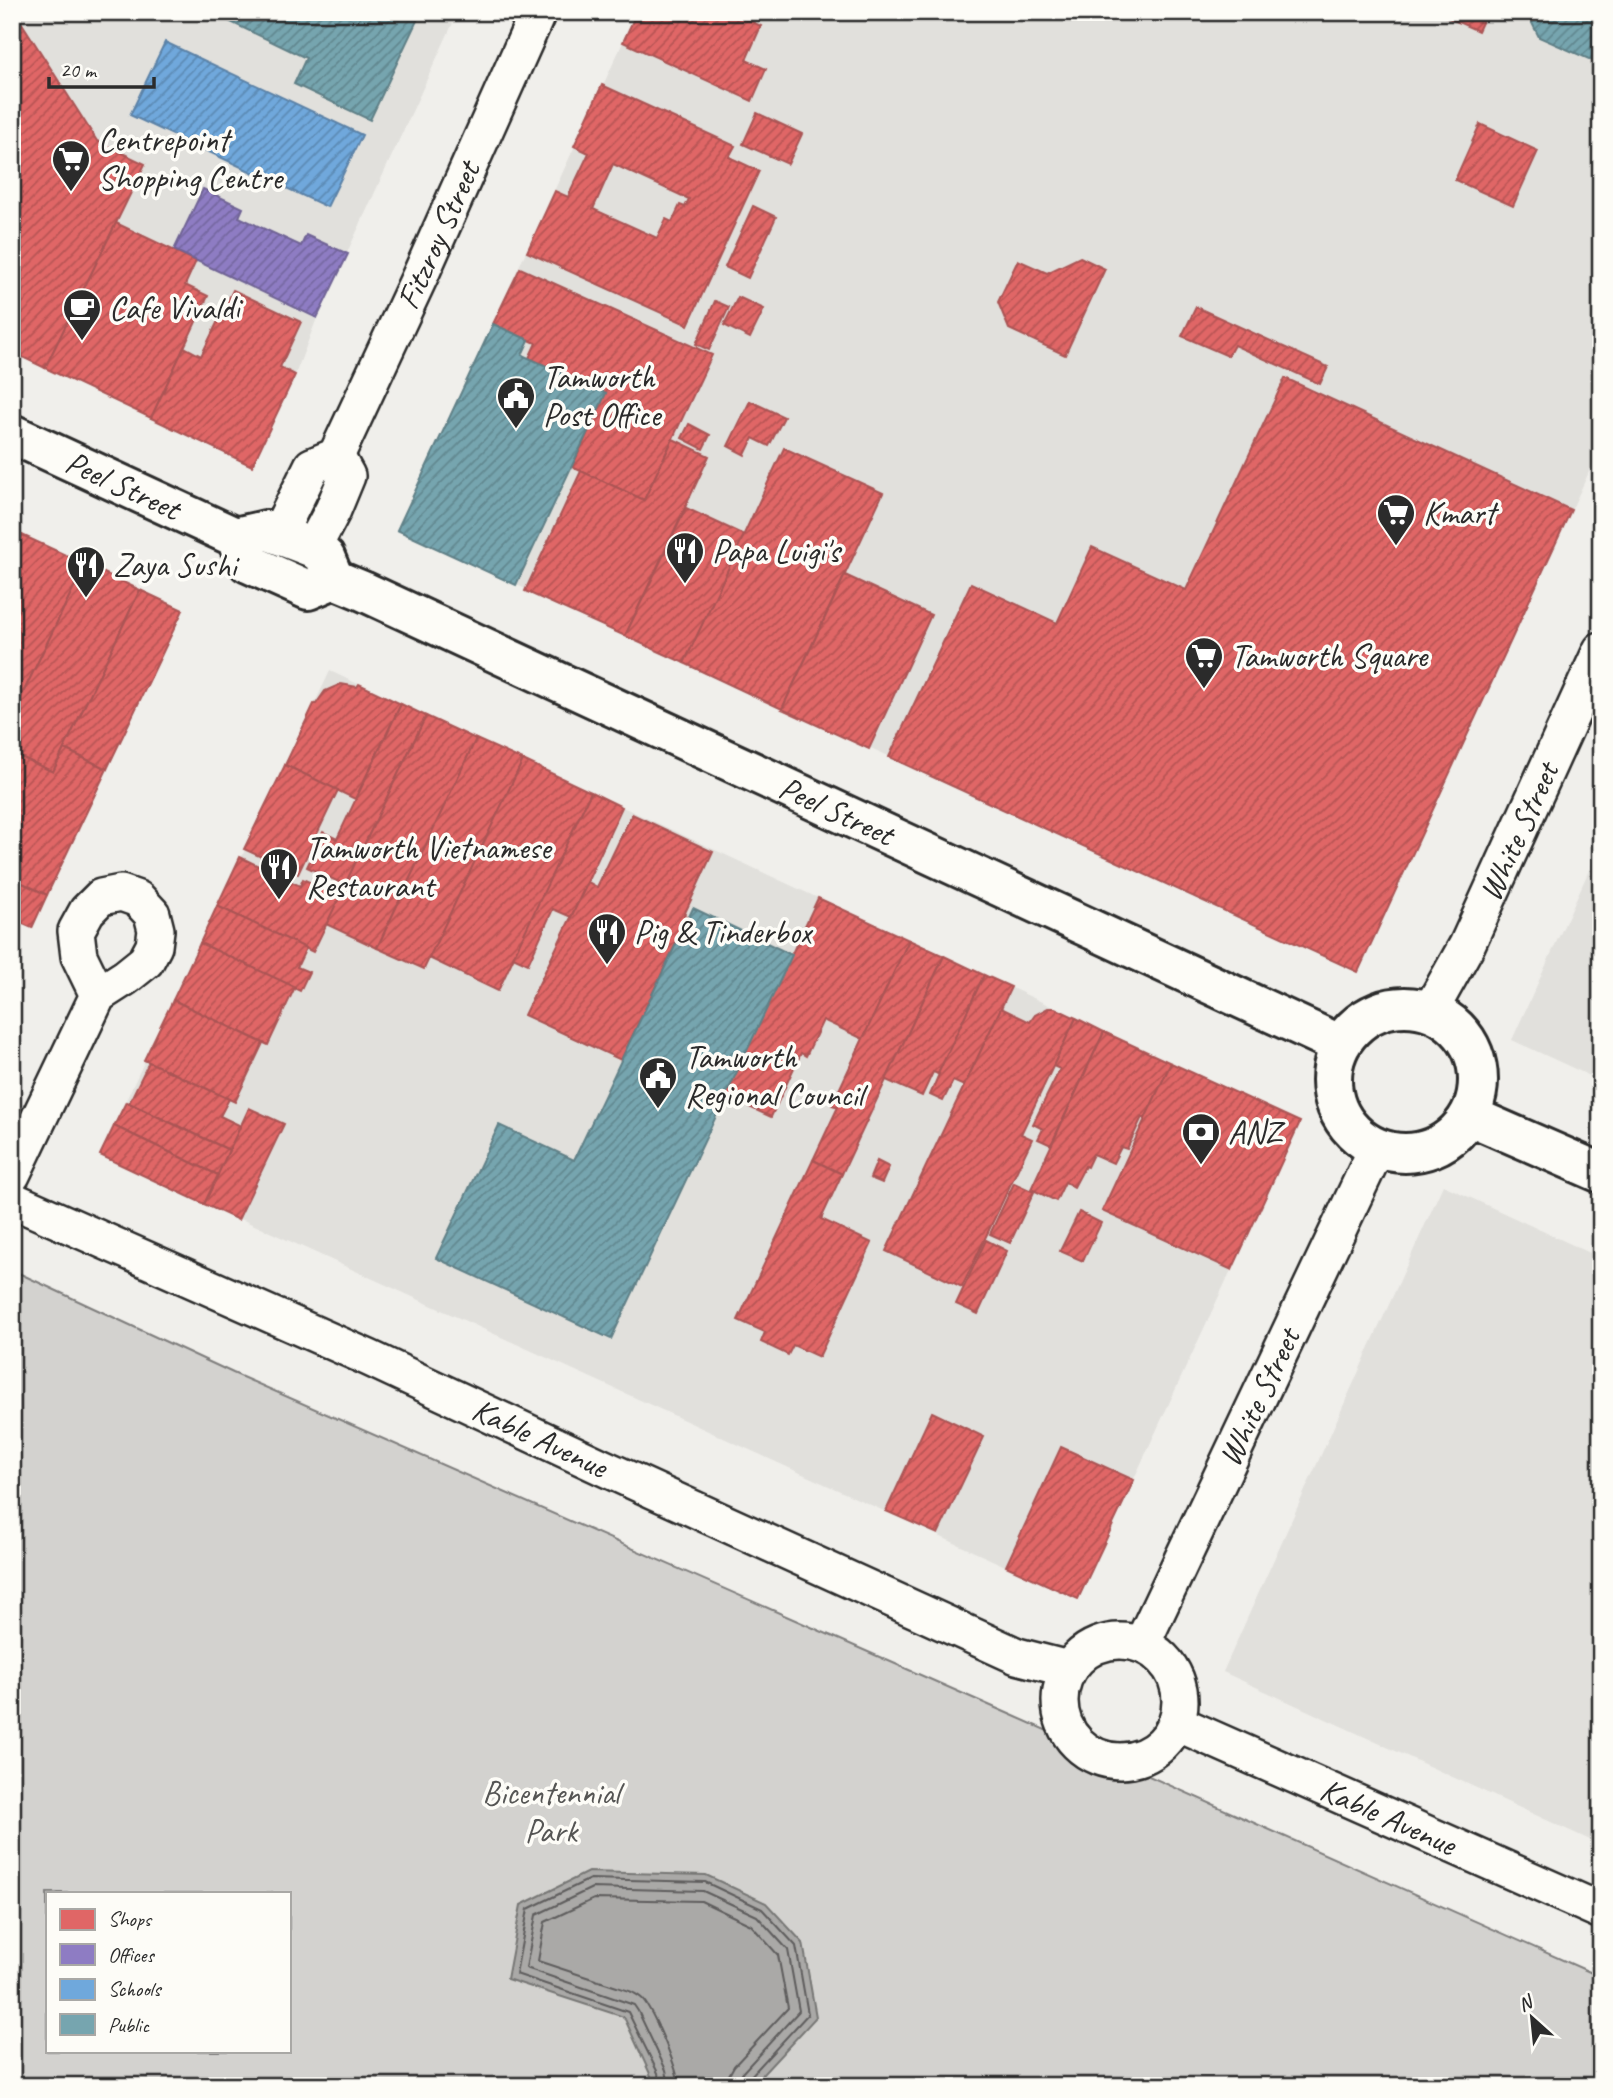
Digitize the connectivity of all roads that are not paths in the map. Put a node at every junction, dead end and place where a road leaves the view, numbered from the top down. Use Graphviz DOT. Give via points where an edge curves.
graph roads {
  1 [pos="538,12"];
  2 [pos="12,434"];
  3 [pos="336,456"];
  4 [pos="278,535"];
  5 [pos="235,537"];
  6 [pos="313,548"];
  7 [pos="334,579"];
  8 [pos="1601,650"];
  9 [pos="98,995"];
  10 [pos="1430,1011"];
  11 [pos="1339,1044"];
  12 [pos="1470,1116"];
  13 [pos="1376,1150"];
  14 [pos="1601,1173"];
  15 [pos="12,1175"];
  16 [pos="12,1200"];
  17 [pos="1142,1644"];
  18 [pos="1068,1669"];
  19 [pos="1177,1723"];
  20 [pos="1601,1911"];
  1 -- 3 [label="street, Fitzroy Street"];
  2 -- 5 [label="main road, Peel Street"];
  3 -- 4 [label="street" via="312,466"];
  3 -- 6 [label="street" via="347,476"];
  4 -- 5 [label="main road" via="266,530"];
  4 -- 6 [label="main road"];
  5 -- 7 [label="main road" via="248,563 308,590"];
  6 -- 7 [label="main road" via="325,557"];
  7 -- 11 [label="main road, Peel Street"];
  8 -- 10 [label="street, White Street" via="1467,945"];
  9 -- 15 [label="street"];
  10 -- 11 [label="main road" via="1405,1007 1380,1012 1357,1024"];
  10 -- 12 [label="main road" via="1465,1037 1477,1063 1478,1089"];
  11 -- 13 [label="main road" via="1332,1066 1339,1111 1352,1130"];
  12 -- 13 [label="main road" via="1453,1136 1433,1148 1407,1153"];
  12 -- 14 [label="main road"];
  13 -- 17 [label="street, White Street"];
  16 -- 18 [label="street, Kable Avenue" via="369,1358 1017,1656"];
  17 -- 18 [label="street" via="1122,1640 1101,1644 1083,1653"];
  17 -- 19 [label="street" via="1171,1668 1179,1685"];
  18 -- 19 [label="street" via="1060,1697 1064,1726 1093,1756 1134,1760 1152,1753"];
  19 -- 20 [label="street, Kable Avenue"];
}
